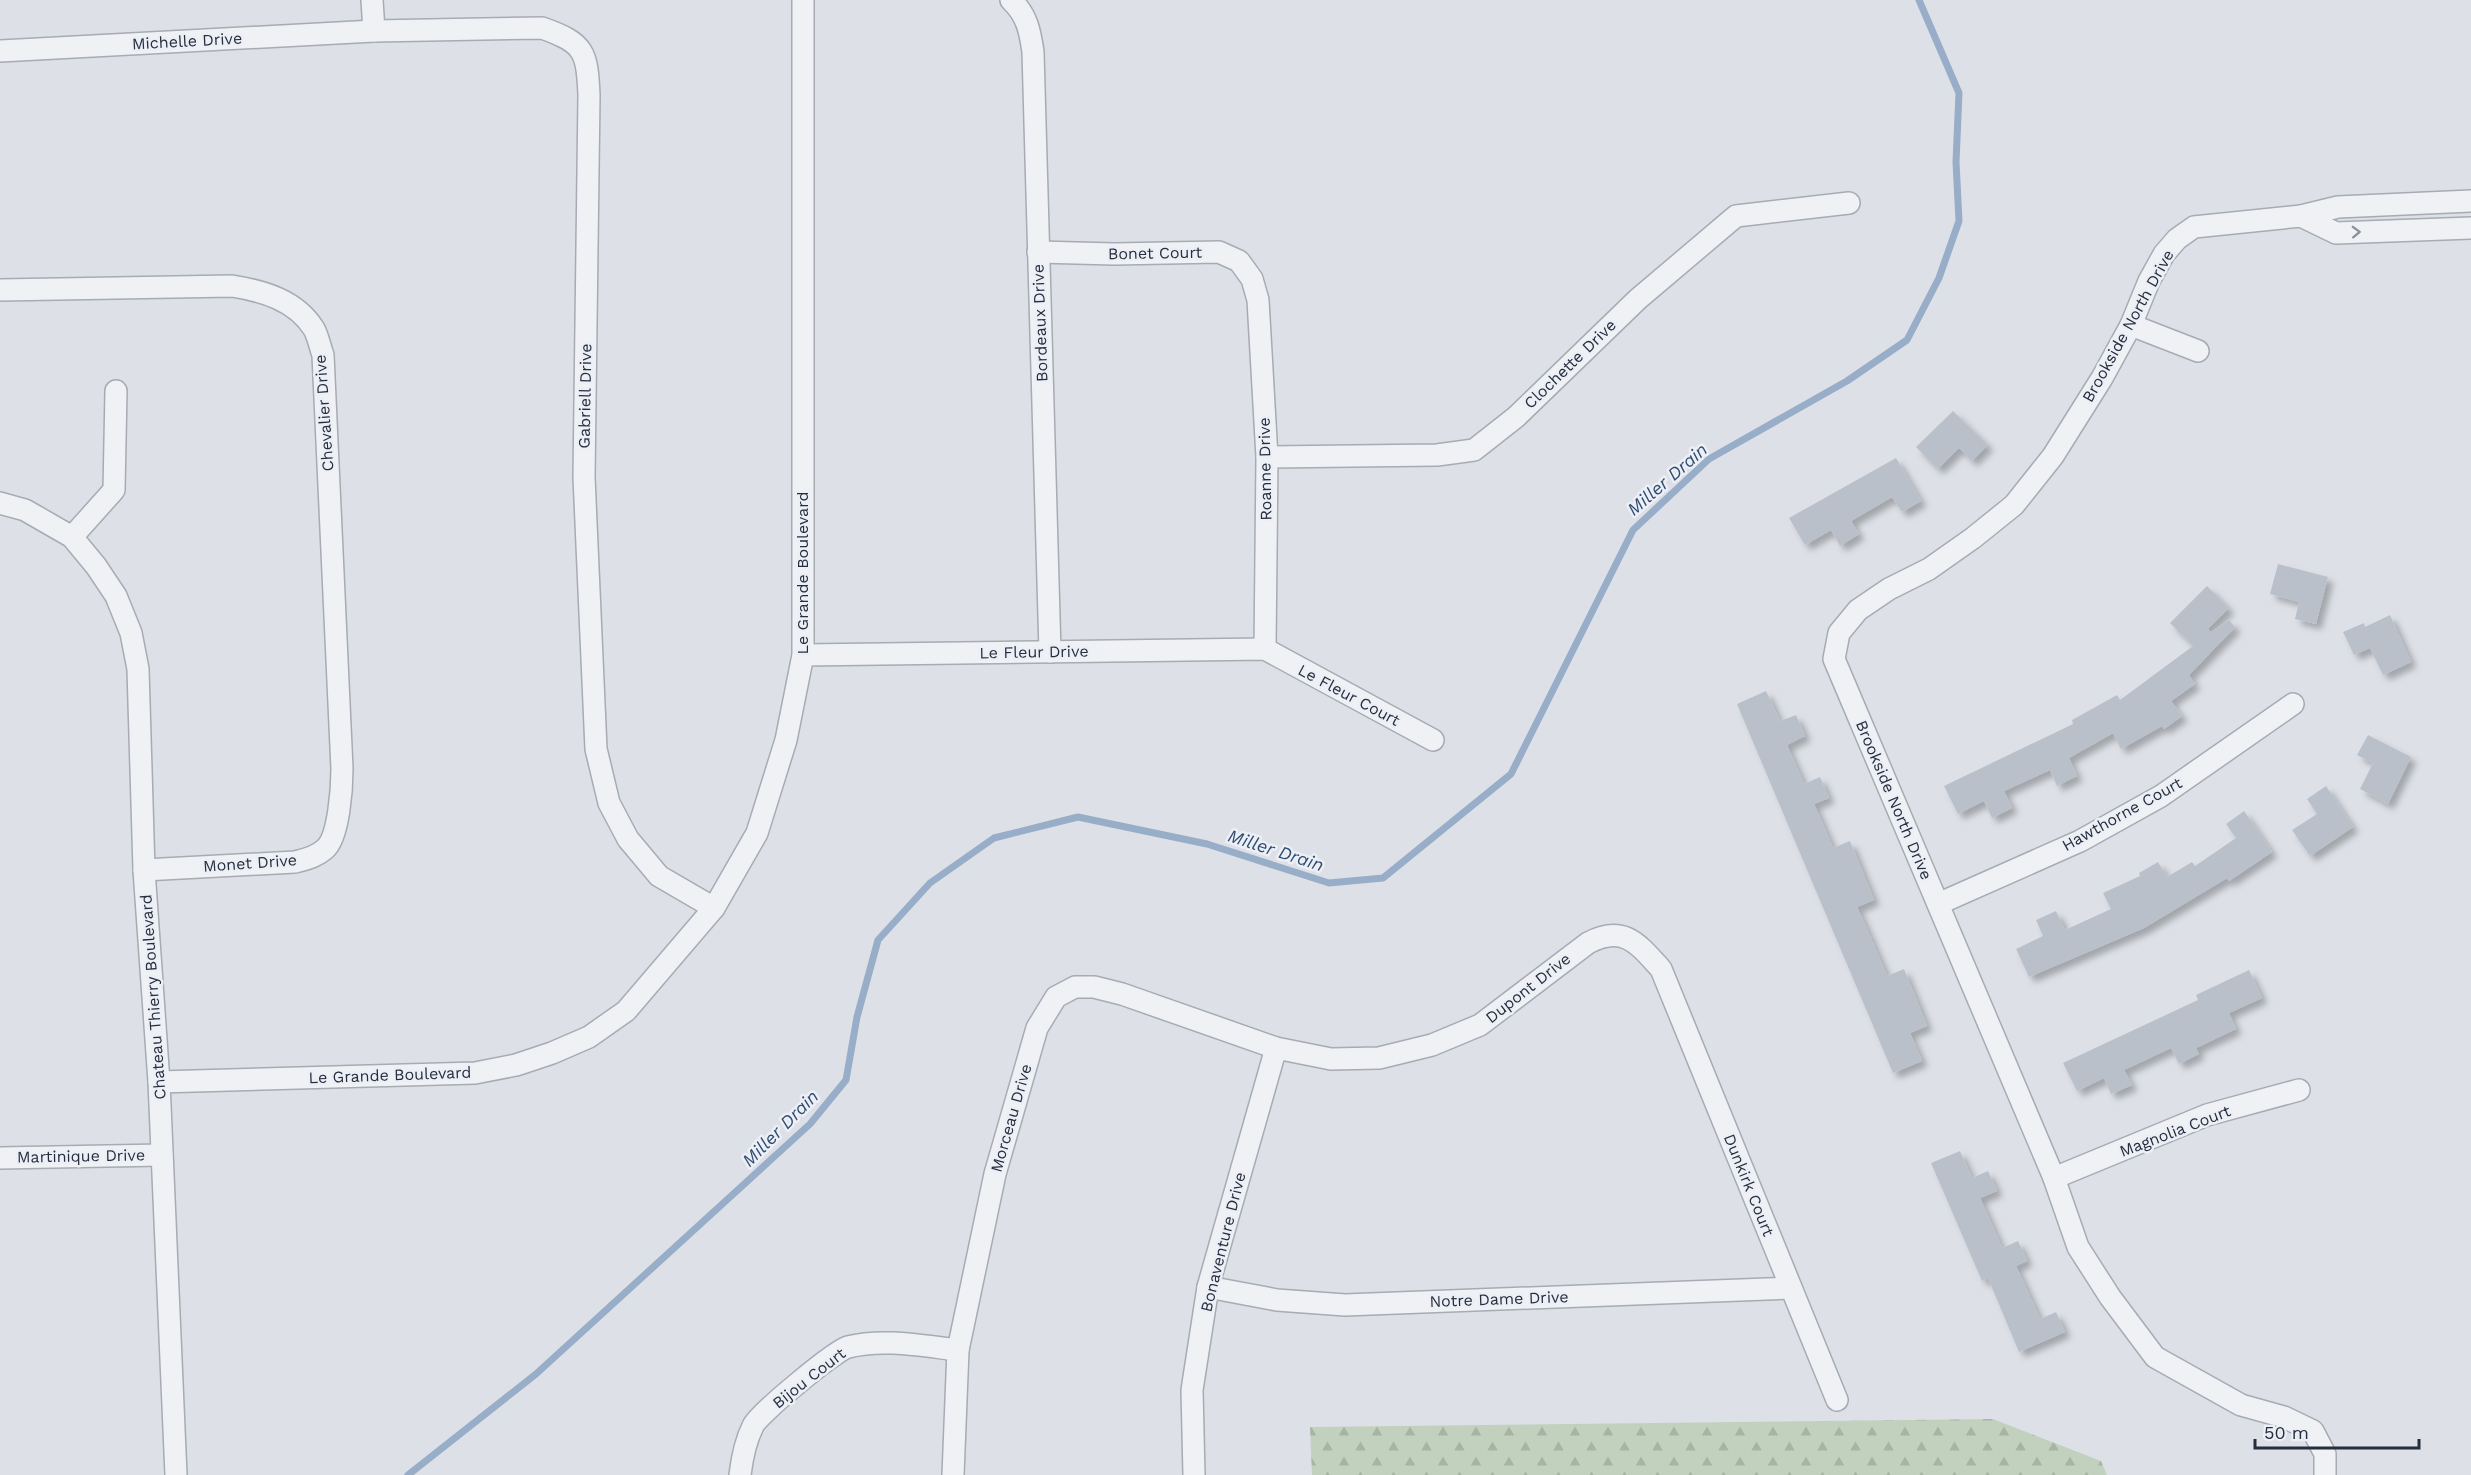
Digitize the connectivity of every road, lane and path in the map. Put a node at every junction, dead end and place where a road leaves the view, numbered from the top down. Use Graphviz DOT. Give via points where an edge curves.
graph roads {
  1 [pos="372,0"];
  2 [pos="803,0"];
  3 [pos="1011,0"];
  4 [pos="374,32"];
  5 [pos="0,51"];
  6 [pos="2471,201"];
  7 [pos="1849,202"];
  8 [pos="2301,216"];
  9 [pos="2471,228"];
  10 [pos="1038,252"];
  11 [pos="1254,289"];
  12 [pos="0,290"];
  13 [pos="2131,325"];
  14 [pos="2198,351"];
  15 [pos="116,391"];
  16 [pos="1267,457"];
  17 [pos="0,503"];
  18 [pos="72,537"];
  19 [pos="1265,649"];
  20 [pos="1050,652"];
  21 [pos="803,655"];
  22 [pos="2293,704"];
  23 [pos="1433,740"];
  24 [pos="335,824"];
  25 [pos="144,870"];
  26 [pos="1938,904"];
  27 [pos="714,908"];
  28 [pos="1661,969"];
  29 [pos="1276,1048"];
  30 [pos="159,1082"];
  31 [pos="2299,1090"];
  32 [pos="162,1155"];
  33 [pos="0,1158"];
  34 [pos="2054,1178"];
  35 [pos="1208,1287"];
  36 [pos="1791,1288"];
  37 [pos="958,1350"];
  38 [pos="1837,1400"];
  39 [pos="176,1475"];
  40 [pos="740,1475"];
  41 [pos="953,1475"];
  42 [pos="1194,1475"];
  43 [pos="2325,1475"];
  1 -- 4 [label="street"];
  2 -- 21 [label="street, Le Grande Boulevard"];
  3 -- 10 [label="street, Bordeaux Drive" via="1022,10 1029,26 1033,52"];
  4 -- 5 [label="street, Michelle Drive"];
  4 -- 27 [label="street, Gabriell Drive" via="542,28 564,36 581,49 589,95 584,477 596,749 609,803 628,839 658,876"];
  6 -- 8 [label="street, Brookside North Drive" via="2338,207"];
  7 -- 16 [label="street, Clochette Drive" via="1736,216 1638,299 1516,417 1474,450"];
  8 -- 9 [label="street, one-way" via="2336,233"];
  8 -- 13 [label="street, Brookside North Drive" via="2194,227 2164,254"];
  10 -- 11 [label="street, Bonet Court" via="1220,252 1239,261"];
  10 -- 20 [label="street, Bordeaux Drive"];
  11 -- 16 [label="street, Roanne Drive"];
  12 -- 24 [label="street, Chevalier Drive" via="232,286 279,298 305,316 315,330 323,355 342,769 342,799"];
  13 -- 14 [label="street"];
  13 -- 26 [label="street, Brookside North Drive" via="2053,456 2014,505 1929,569 1858,610 1839,633 1834,659 1838,672"];
  15 -- 18 [label="street" via="114,490"];
  16 -- 19 [label="street, Roanne Drive"];
  17 -- 18 [label="street" via="25,510"];
  18 -- 25 [label="street, Chateau Thierry Boulevard" via="116,596 131,633 138,669"];
  19 -- 20 [label="street, Le Fleur Drive"];
  19 -- 23 [label="street, Le Fleur Court"];
  20 -- 21 [label="street, Le Fleur Drive"];
  21 -- 27 [label="street, Le Grande Boulevard" via="786,740 757,833"];
  22 -- 26 [label="street, Hawthorne Court" via="2161,796 2080,841"];
  24 -- 25 [label="street, Monet Drive" via="328,847 295,862"];
  25 -- 30 [label="street, Chateau Thierry Boulevard"];
  26 -- 34 [label="street, Brookside North Drive"];
  27 -- 30 [label="street, Le Grande Boulevard" via="626,1011 589,1037 516,1065 475,1073"];
  28 -- 29 [label="street, Dupont Drive" via="1637,943 1621,935 1603,935 1480,1025 1432,1045 1380,1058 1331,1059"];
  28 -- 36 [label="street, Dunkirk Court"];
  29 -- 35 [label="street, Bonaventure Drive"];
  29 -- 37 [label="street, Morceau Drive" via="1094,987 1075,987 1056,997 1036,1028 995,1174"];
  30 -- 32 [label="street, Chateau Thierry Boulevard"];
  31 -- 34 [label="street, Magnolia Court" via="2207,1115"];
  32 -- 33 [label="street, Martinique Drive"];
  32 -- 39 [label="street, Chateau Thierry Boulevard"];
  34 -- 43 [label="street, Brookside North Drive" via="2079,1247 2155,1357 2241,1405 2284,1416 2313,1431 2325,1454"];
  35 -- 36 [label="street, Notre Dame Drive" via="1276,1300 1345,1305"];
  35 -- 42 [label="street, Bonaventure Drive" via="1192,1390"];
  36 -- 38 [label="street, Dunkirk Court"];
  37 -- 40 [label="street, Bijou Court" via="871,1343 845,1347 754,1423 743,1451"];
  37 -- 41 [label="street, Morceau Drive"];
}
